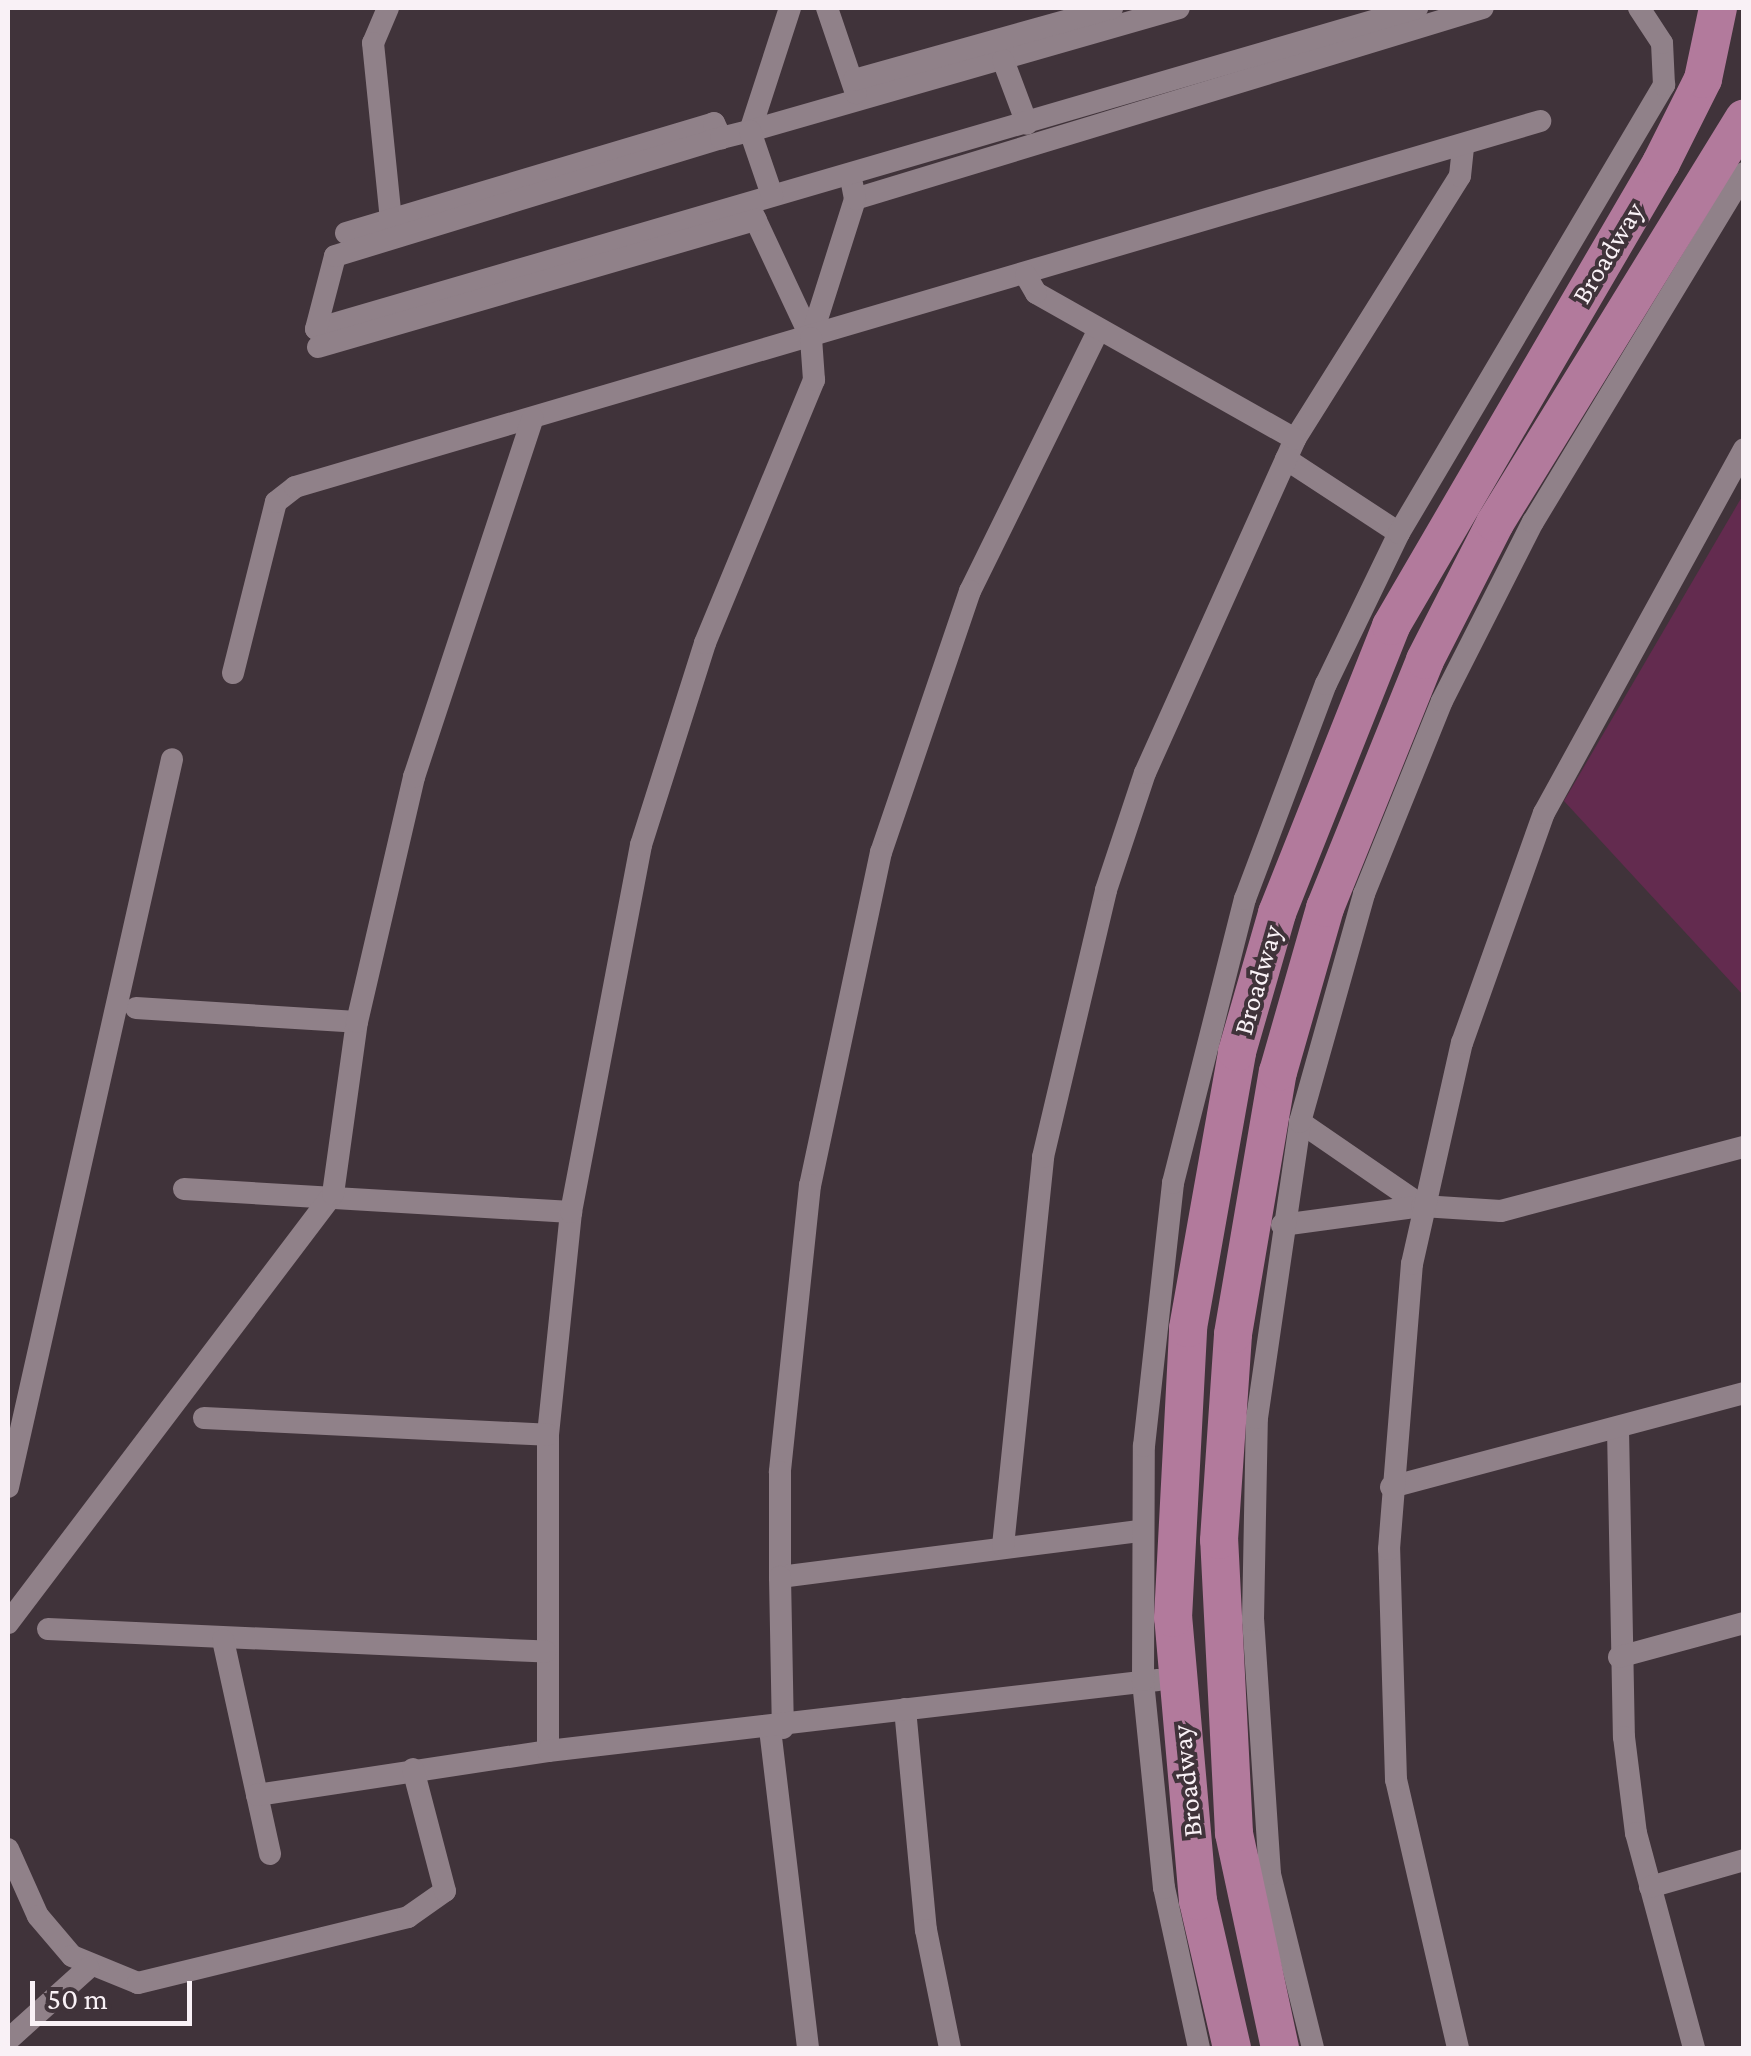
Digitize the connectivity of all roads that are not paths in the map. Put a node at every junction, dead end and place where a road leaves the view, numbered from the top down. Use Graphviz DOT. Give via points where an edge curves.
graph roads {
  1 [pos="388,8"];
  2 [pos="790,8"];
  3 [pos="827,8"];
  4 [pos="1112,8"];
  5 [pos="1180,8"];
  6 [pos="1418,8"];
  7 [pos="1483,8"];
  8 [pos="1639,8"];
  9 [pos="1718,8"];
  10 [pos="1003,60"];
  11 [pos="856,90"];
  12 [pos="1744,119"];
  13 [pos="1540,122"];
  14 [pos="1027,124"];
  15 [pos="750,131"];
  16 [pos="721,138"];
  17 [pos="1462,145"];
  18 [pos="1744,173"];
  19 [pos="849,174"];
  20 [pos="772,195"];
  21 [pos="856,199"];
  22 [pos="752,211"];
  23 [pos="391,220"];
  24 [pos="1609,220"];
  25 [pos="346,233"];
  26 [pos="1671,266"];
  27 [pos="1026,276"];
  28 [pos="1099,329"];
  29 [pos="811,338"];
  30 [pos="533,418"];
  31 [pos="1744,448"];
  32 [pos="1290,449"];
  33 [pos="1399,533"];
  34 [pos="233,674"];
  35 [pos="172,759"];
  36 [pos="1261,906"];
  37 [pos="1336,931"];
  38 [pos="136,1008"];
  39 [pos="358,1022"];
  40 [pos="1300,1122"];
  41 [pos="1744,1147"];
  42 [pos="184,1189"];
  43 [pos="333,1194"];
  44 [pos="1422,1206"];
  45 [pos="571,1212"];
  46 [pos="1282,1226"];
  47 [pos="1744,1393"];
  48 [pos="1242,1416"];
  49 [pos="204,1418"];
  50 [pos="1618,1430"];
  51 [pos="548,1435"];
  52 [pos="8,1487"];
  53 [pos="1392,1487"];
  54 [pos="1140,1531"];
  55 [pos="1003,1546"];
  56 [pos="780,1577"];
  57 [pos="8,1623"];
  58 [pos="1744,1623"];
  59 [pos="48,1628"];
  60 [pos="223,1640"];
  61 [pos="545,1652"];
  62 [pos="1618,1656"];
  63 [pos="1160,1680"];
  64 [pos="905,1708"];
  65 [pos="776,1729"];
  66 [pos="548,1751"];
  67 [pos="414,1769"];
  68 [pos="258,1795"];
  69 [pos="8,1849"];
  70 [pos="270,1854"];
  71 [pos="1744,1860"];
  72 [pos="1650,1886"];
  73 [pos="88,1968"];
  74 [pos="8,2040"];
  75 [pos="808,2048"];
  76 [pos="950,2048"];
  77 [pos="1199,2048"];
  78 [pos="1232,2048"];
  79 [pos="1280,2048"];
  80 [pos="1313,2048"];
  81 [pos="1458,2048"];
  82 [pos="1694,2048"];
  1 -- 23 [label="street" via="372,43"];
  2 -- 15 [label="street"];
  3 -- 11 [label="street"];
  4 -- 11 [label="street"];
  5 -- 10 [label="street"];
  6 -- 14 [label="street"];
  7 -- 21 [label="street"];
  8 -- 24 [label="street" via="1662,44 1664,84"];
  9 -- 24 [label="main road, Broadway" via="1692,104"];
  10 -- 11 [label="street"];
  10 -- 14 [label="street"];
  11 -- 15 [label="street"];
  12 -- 26 [label="main road, Broadway"];
  13 -- 17 [label="street"];
  14 -- 19 [label="street"];
  15 -- 16 [label="street"];
  15 -- 20 [label="street"];
  16 -- 22 [label="street" via="335,256 317,338"];
  16 -- 23 [label="street" via="714,123"];
  17 -- 27 [label="street"];
  17 -- 32 [label="street" via="1460,176"];
  18 -- 26 [label="street"];
  19 -- 20 [label="street"];
  19 -- 21 [label="street"];
  20 -- 22 [label="street"];
  21 -- 29 [label="street"];
  22 -- 29 [label="street"];
  23 -- 25 [label="street"];
  24 -- 33 [label="street"];
  24 -- 36 [label="main road, Broadway" via="1399,610"];
  26 -- 37 [label="main road, Broadway" via="1455,599 1382,754"];
  27 -- 28 [label="street" via="1036,293"];
  27 -- 29 [label="street"];
  28 -- 32 [label="street"];
  28 -- 56 [label="street" via="970,591 882,852 810,1185 780,1472"];
  29 -- 30 [label="street"];
  29 -- 45 [label="street" via="814,380 705,643 641,845"];
  30 -- 34 [label="street" via="295,487 276,502"];
  30 -- 39 [label="street" via="414,778"];
  31 -- 44 [label="street" via="1544,813 1462,1042"];
  32 -- 33 [label="street"];
  32 -- 55 [label="street" via="1145,773 1101,907 1042,1157"];
  33 -- 36 [label="street" via="1326,684"];
  35 -- 52 [label="street"];
  36 -- 54 [label="street" via="1173,1183"];
  36 -- 63 [label="main road, Broadway" via="1191,1309"];
  37 -- 40 [label="street"];
  37 -- 48 [label="main road, Broadway" via="1246,1235"];
  38 -- 39 [label="street"];
  39 -- 43 [label="street"];
  40 -- 44 [label="street"];
  40 -- 46 [label="street"];
  41 -- 44 [label="street" via="1501,1211"];
  42 -- 43 [label="street"];
  43 -- 45 [label="street"];
  43 -- 57 [label="street"];
  44 -- 46 [label="street"];
  44 -- 53 [label="street"];
  45 -- 51 [label="street"];
  46 -- 48 [label="street"];
  47 -- 50 [label="street"];
  48 -- 79 [label="main road, Broadway" via="1220,1620 1234,1833"];
  48 -- 80 [label="street" via="1270,1874"];
  49 -- 51 [label="street"];
  50 -- 53 [label="street"];
  50 -- 62 [label="street"];
  51 -- 61 [label="street"];
  53 -- 81 [label="street" via="1396,1780"];
  54 -- 55 [label="street"];
  54 -- 63 [label="street"];
  55 -- 56 [label="street"];
  56 -- 65 [label="street"];
  58 -- 62 [label="street"];
  59 -- 60 [label="street"];
  60 -- 61 [label="street"];
  60 -- 68 [label="street"];
  61 -- 66 [label="street"];
  62 -- 72 [label="street"];
  63 -- 64 [label="street"];
  63 -- 77 [label="street" via="1164,1888"];
  63 -- 78 [label="main road, Broadway" via="1198,1901"];
  64 -- 65 [label="street"];
  64 -- 76 [label="street" via="926,1930"];
  65 -- 66 [label="street"];
  65 -- 75 [label="street"];
  66 -- 67 [label="street"];
  67 -- 68 [label="street"];
  67 -- 73 [label="street" via="445,1891 408,1917 138,1984"];
  68 -- 70 [label="street"];
  69 -- 73 [label="street" via="38,1916"];
  71 -- 72 [label="street"];
  72 -- 82 [label="street"];
  73 -- 74 [label="street"];
}
